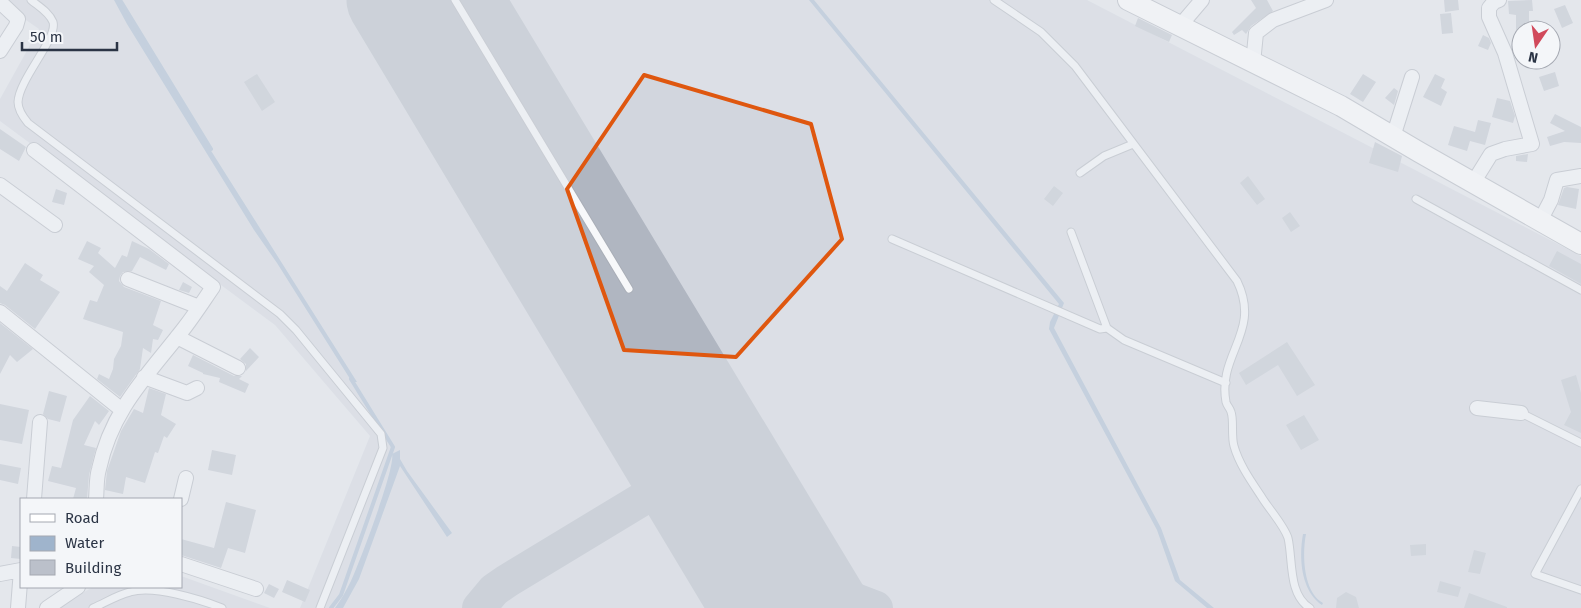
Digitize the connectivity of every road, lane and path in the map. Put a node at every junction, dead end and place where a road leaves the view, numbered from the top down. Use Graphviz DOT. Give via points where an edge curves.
graph roads {
  1 [pos="31,0"];
  2 [pos="454,0"];
  3 [pos="994,0"];
  4 [pos="1128,0"];
  5 [pos="1202,0"];
  6 [pos="1326,0"];
  7 [pos="1499,0"];
  8 [pos="0,2"];
  9 [pos="1179,27"];
  10 [pos="0,50"];
  11 [pos="1253,63"];
  12 [pos="1412,78"];
  13 [pos="1394,137"];
  14 [pos="1133,144"];
  15 [pos="34,150"];
  16 [pos="1080,173"];
  17 [pos="1581,176"];
  18 [pos="1473,183"];
  19 [pos="0,184"];
  20 [pos="1416,199"];
  21 [pos="1540,221"];
  22 [pos="55,225"];
  23 [pos="1071,232"];
  24 [pos="892,239"];
  25 [pos="1581,244"];
  26 [pos="128,279"];
  27 [pos="629,289"];
  28 [pos="1581,290"];
  29 [pos="199,307"];
  30 [pos="0,312"];
  31 [pos="1107,328"];
  32 [pos="177,337"];
  33 [pos="238,368"];
  34 [pos="144,377"];
  35 [pos="1226,383"];
  36 [pos="197,388"];
  37 [pos="1478,408"];
  38 [pos="122,410"];
  39 [pos="1521,413"];
  40 [pos="40,422"];
  41 [pos="1581,443"];
  42 [pos="186,478"];
  43 [pos="1581,489"];
  44 [pos="34,498"];
  45 [pos="96,498"];
  46 [pos="181,498"];
  47 [pos="182,564"];
  48 [pos="20,570"];
  49 [pos="0,574"];
  50 [pos="20,583"];
  51 [pos="77,588"];
  52 [pos="256,589"];
  53 [pos="1581,590"];
  54 [pos="214,606"];
  55 [pos="18,608"];
  56 [pos="47,608"];
  57 [pos="94,608"];
  58 [pos="222,608"];
  59 [pos="320,608"];
  60 [pos="1310,608"];
  1 -- 59 [label="lane" via="50,17 54,27 28,74 18,101 24,119 280,314 381,434 383,448"];
  2 -- 27 [label="lane"];
  3 -- 14 [label="lane" via="1041,32 1074,66"];
  4 -- 9 [label="street"];
  5 -- 9 [label="street"];
  6 -- 11 [label="street" via="1273,20 1256,33"];
  7 -- 18 [label="street" via="1489,8 1488,17 1505,53 1532,144 1505,148 1491,154"];
  8 -- 10 [label="street" via="18,19"];
  9 -- 11 [label="street"];
  11 -- 13 [label="street" via="1341,106"];
  12 -- 13 [label="street"];
  13 -- 18 [label="street"];
  14 -- 16 [label="lane" via="1104,156"];
  14 -- 35 [label="lane" via="1240,288 1246,307 1245,320 1229,364"];
  15 -- 29 [label="street" via="213,287"];
  17 -- 21 [label="street" via="1557,180 1552,200"];
  18 -- 21 [label="street"];
  19 -- 22 [label="street"];
  20 -- 28 [label="lane"];
  21 -- 25 [label="street"];
  23 -- 31 [label="lane"];
  24 -- 31 [label="lane" via="1100,329"];
  26 -- 29 [label="street"];
  29 -- 32 [label="street"];
  30 -- 38 [label="street"];
  31 -- 35 [label="lane" via="1124,340"];
  32 -- 33 [label="street"];
  32 -- 34 [label="street"];
  34 -- 36 [label="street" via="187,393"];
  34 -- 38 [label="street"];
  35 -- 60 [label="lane" via="1226,402 1232,413 1236,451 1288,537 1297,590 1302,602"];
  37 -- 39 [label="street"];
  38 -- 45 [label="street" via="98,470"];
  39 -- 41 [label="lane"];
  40 -- 44 [label="street"];
  42 -- 46 [label="street"];
  43 -- 53 [label="lane" via="1535,574"];
  47 -- 52 [label="street"];
  48 -- 49 [label="street"];
  50 -- 55 [label="street"];
  51 -- 56 [label="street"];
  54 -- 57 [label="lane" via="182,595 134,592"];
  54 -- 58 [label="lane"];
}
